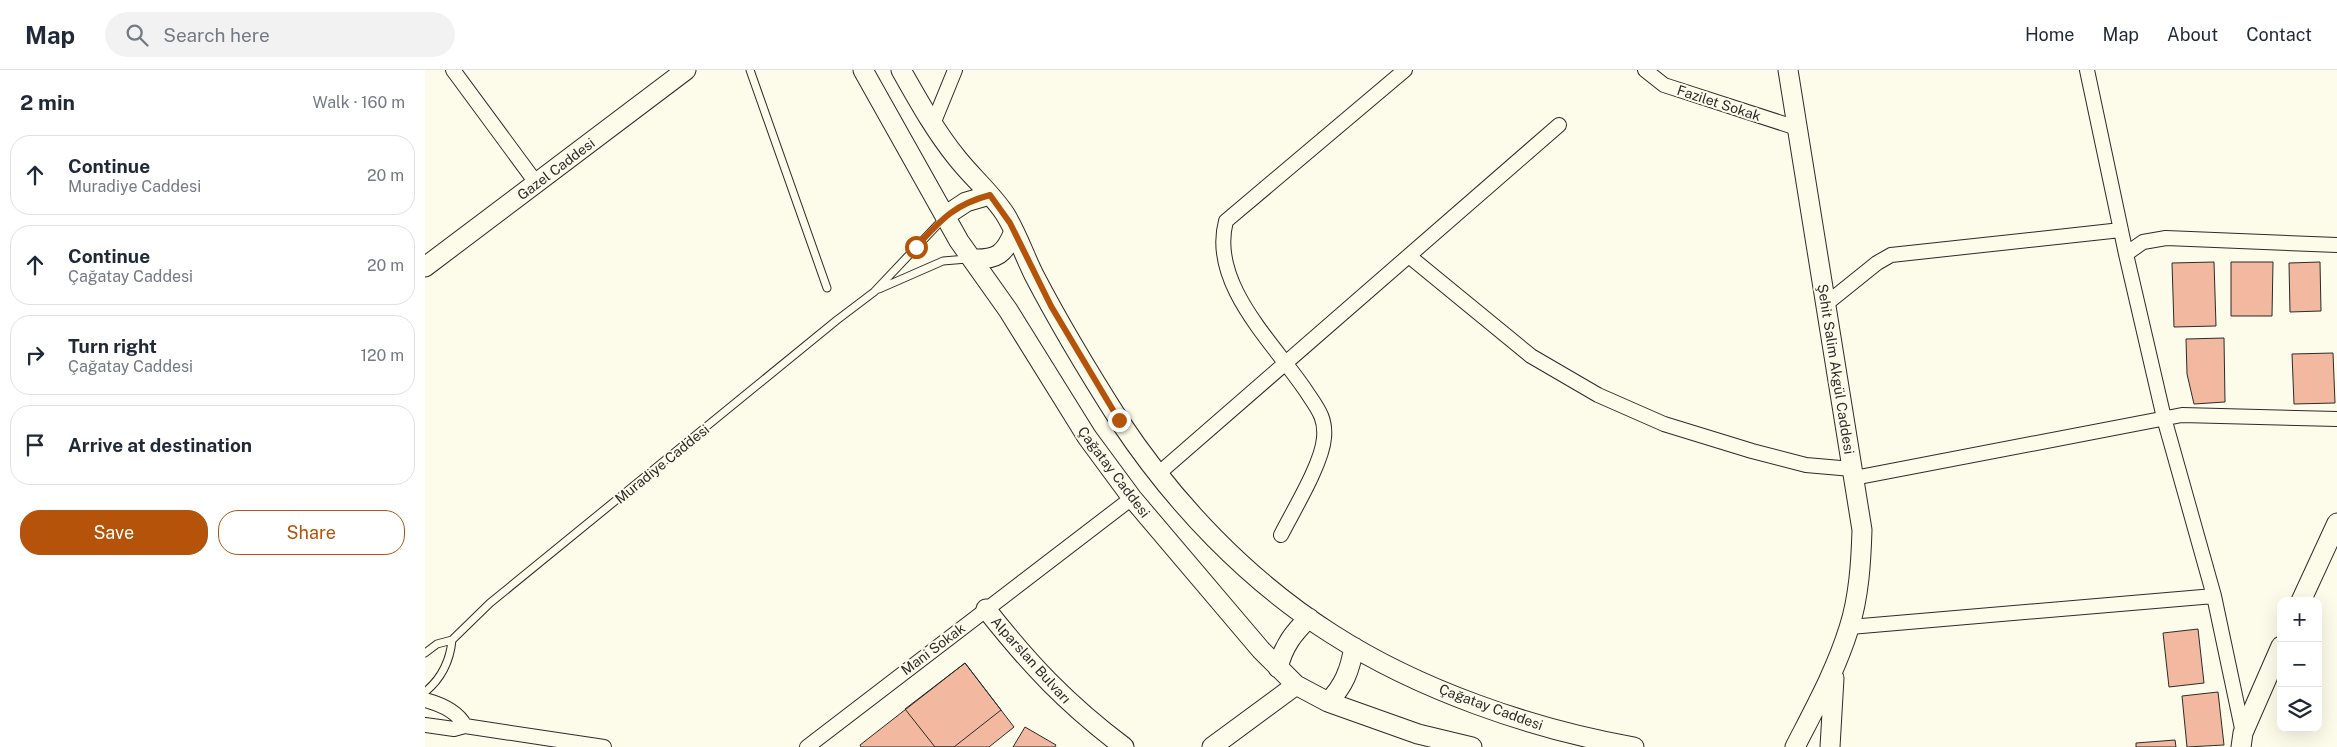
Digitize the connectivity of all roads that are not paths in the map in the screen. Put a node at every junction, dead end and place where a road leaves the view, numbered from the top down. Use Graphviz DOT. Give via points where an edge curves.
graph roads {
  1 [pos="453,70"];
  2 [pos="686,70"];
  3 [pos="750,70"];
  4 [pos="863,70"];
  5 [pos="901,70"];
  6 [pos="955,70"];
  7 [pos="1405,70"];
  8 [pos="1645,70"];
  9 [pos="1788,70"];
  10 [pos="2087,70"];
  11 [pos="933,124"];
  12 [pos="1559,125"];
  13 [pos="1797,128"];
  14 [pos="537,184"];
  15 [pos="990,195"];
  16 [pos="945,216"];
  17 [pos="2121,230"];
  18 [pos="1013,231"];
  19 [pos="2337,246"];
  20 [pos="2126,254"];
  21 [pos="1409,256"];
  22 [pos="973,260"];
  23 [pos="425,267"];
  24 [pos="827,288"];
  25 [pos="874,292"];
  26 [pos="1826,304"];
  27 [pos="1285,363"];
  28 [pos="2164,418"];
  29 [pos="2337,419"];
  30 [pos="1853,473"];
  31 [pos="1158,474"];
  32 [pos="1132,498"];
  33 [pos="2337,523"];
  34 [pos="1281,535"];
  35 [pos="2214,596"];
  36 [pos="2303,597"];
  37 [pos="986,609"];
  38 [pos="1309,618"];
  39 [pos="1849,627"];
  40 [pos="452,640"];
  41 [pos="1354,647"];
  42 [pos="425,653"];
  43 [pos="2277,656"];
  44 [pos="1835,666"];
  45 [pos="1277,668"];
  46 [pos="1296,684"];
  47 [pos="425,692"];
  48 [pos="425,700"];
  49 [pos="1327,702"];
  50 [pos="425,725"];
  51 [pos="465,726"];
  52 [pos="2242,740"];
  53 [pos="1440,744"];
  54 [pos="604,747"];
  55 [pos="807,747"];
  56 [pos="1124,747"];
  57 [pos="1213,747"];
  58 [pos="1472,747"];
  59 [pos="1634,747"];
  60 [pos="1795,747"];
  61 [pos="1830,747"];
  1 -- 14 [label="street"];
  2 -- 14 [label="main road, Gazel Caddesi"];
  3 -- 24 [label="lane"];
  4 -- 16 [label="main road, Çağatay Caddesi"];
  5 -- 11 [label="main road, Çağatay Caddesi"];
  6 -- 11 [label="street"];
  7 -- 27 [label="street" via="1226,221 1223,249 1239,297"];
  8 -- 13 [label="street, Fazilet Sokak" via="1664,85"];
  9 -- 13 [label="main road, Şehit Salim Akgül Caddesi"];
  10 -- 17 [label="street"];
  11 -- 15 [label="main road, Çağatay Caddesi" via="957,159"];
  12 -- 21 [label="street"];
  13 -- 26 [label="main road, Şehit Salim Akgül Caddesi"];
  14 -- 23 [label="main road, Gazel Caddesi"];
  15 -- 16 [label="main road" via="966,202"];
  15 -- 18 [label="main road, Çağatay Caddesi"];
  16 -- 22 [label="main road, Çağatay Caddesi"];
  16 -- 25 [label="lane, Muradiye Caddesi"];
  17 -- 20 [label="street"];
  17 -- 26 [label="street" via="1891,255"];
  18 -- 22 [label="main road" via="1000,254"];
  18 -- 31 [label="main road, Çağatay Caddesi" via="1069,339 1119,420"];
  19 -- 20 [label="street" via="2166,238 2143,242"];
  20 -- 28 [label="street"];
  21 -- 27 [label="street"];
  21 -- 30 [label="street" via="1531,356 1598,395 1664,424 1752,451"];
  22 -- 25 [label="lane, Muradiye Caddesi" via="943,261"];
  22 -- 32 [label="main road, Çağatay Caddesi" via="1008,310 1072,415"];
  25 -- 40 [label="lane, Muradiye Caddesi" via="490,603"];
  26 -- 30 [label="main road, Şehit Salim Akgül Caddesi"];
  27 -- 31 [label="street"];
  27 -- 34 [label="street" via="1324,417 1325,440"];
  28 -- 29 [label="street"];
  28 -- 30 [label="street"];
  28 -- 35 [label="street"];
  30 -- 39 [label="main road, Şehit Salim Akgül Caddesi" via="1862,530 1861,570"];
  31 -- 38 [label="main road, Çağatay Caddesi" via="1221,543"];
  32 -- 37 [label="street, Mani Sokak"];
  32 -- 45 [label="main road, Çağatay Caddesi"];
  33 -- 36 [label="main road"];
  35 -- 39 [label="street"];
  35 -- 52 [label="street"];
  37 -- 55 [label="street, Mani Sokak"];
  37 -- 56 [label="main road, Alparslan Bulvarı" via="1052,687"];
  38 -- 41 [label="main road, Çağatay Caddesi"];
  38 -- 45 [label="main road" via="1288,641"];
  39 -- 44 [label="main road, Şehit Salim Akgül Caddesi"];
  40 -- 42 [label="lane, Muradiye Caddesi" via="437,644"];
  40 -- 47 [label="lane" via="447,664"];
  41 -- 49 [label="main road" via="1347,676"];
  41 -- 59 [label="main road, Çağatay Caddesi" via="1434,686 1478,703 1547,727"];
  43 -- 52 [label="main road"];
  44 -- 60 [label="main road, Şehit Salim Akgül Caddesi"];
  44 -- 61 [label="main road, Şehit Salim Akgül Caddesi"];
  45 -- 46 [label="main road, Çağatay Caddesi"];
  46 -- 49 [label="main road, Çağatay Caddesi"];
  46 -- 57 [label="main road"];
  48 -- 51 [label="street" via="451,712"];
  49 -- 53 [label="main road, Çağatay Caddesi"];
  50 -- 51 [label="street" via="454,729"];
  51 -- 54 [label="street"];
  53 -- 58 [label="main road, Çağatay Caddesi"];
}
